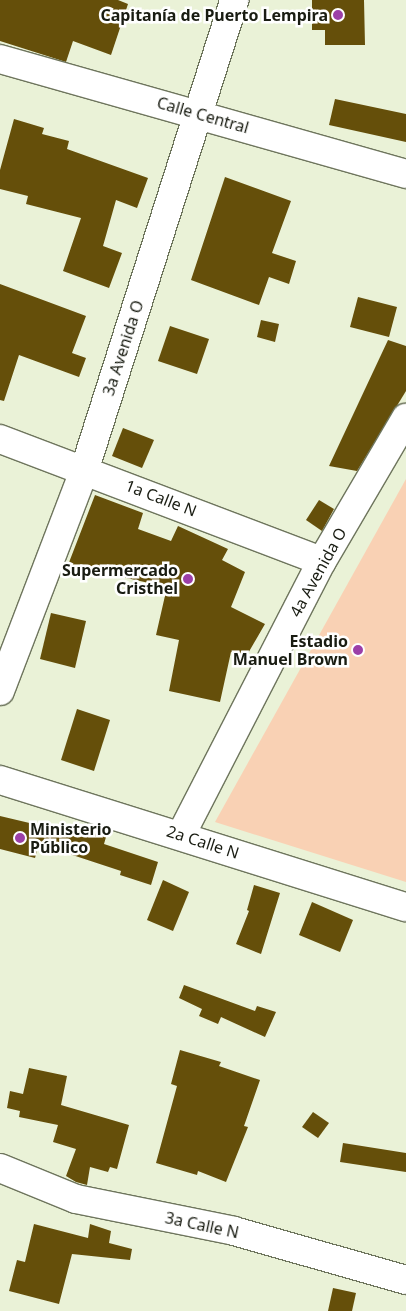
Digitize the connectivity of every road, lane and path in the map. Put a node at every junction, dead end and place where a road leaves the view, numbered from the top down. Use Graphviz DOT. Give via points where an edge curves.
graph roads {
  1 [pos="234,0"];
  2 [pos="0,59"];
  3 [pos="198,113"];
  4 [pos="406,174"];
  5 [pos="406,418"];
  6 [pos="0,439"];
  7 [pos="85,468"];
  8 [pos="322,561"];
  9 [pos="0,691"];
  10 [pos="0,780"];
  11 [pos="180,835"];
  12 [pos="406,907"];
  13 [pos="0,1168"];
  14 [pos="406,1280"];
  1 -- 3 [label="street, 3a Avenida O"];
  2 -- 3 [label="street, Calle Central"];
  3 -- 4 [label="street, Calle Central"];
  3 -- 7 [label="street, 3a Avenida O"];
  5 -- 8 [label="street, 4a Avenida O"];
  6 -- 7 [label="street, 1a Calle N"];
  7 -- 8 [label="street, 1a Calle N"];
  7 -- 9 [label="street, 3a Avenida O"];
  8 -- 11 [label="street, 4a Avenida O"];
  10 -- 11 [label="street, 2a Calle N"];
  11 -- 12 [label="street, 2a Calle N"];
  13 -- 14 [label="street, 3a Calle N" via="76,1199 234,1231"];
}
